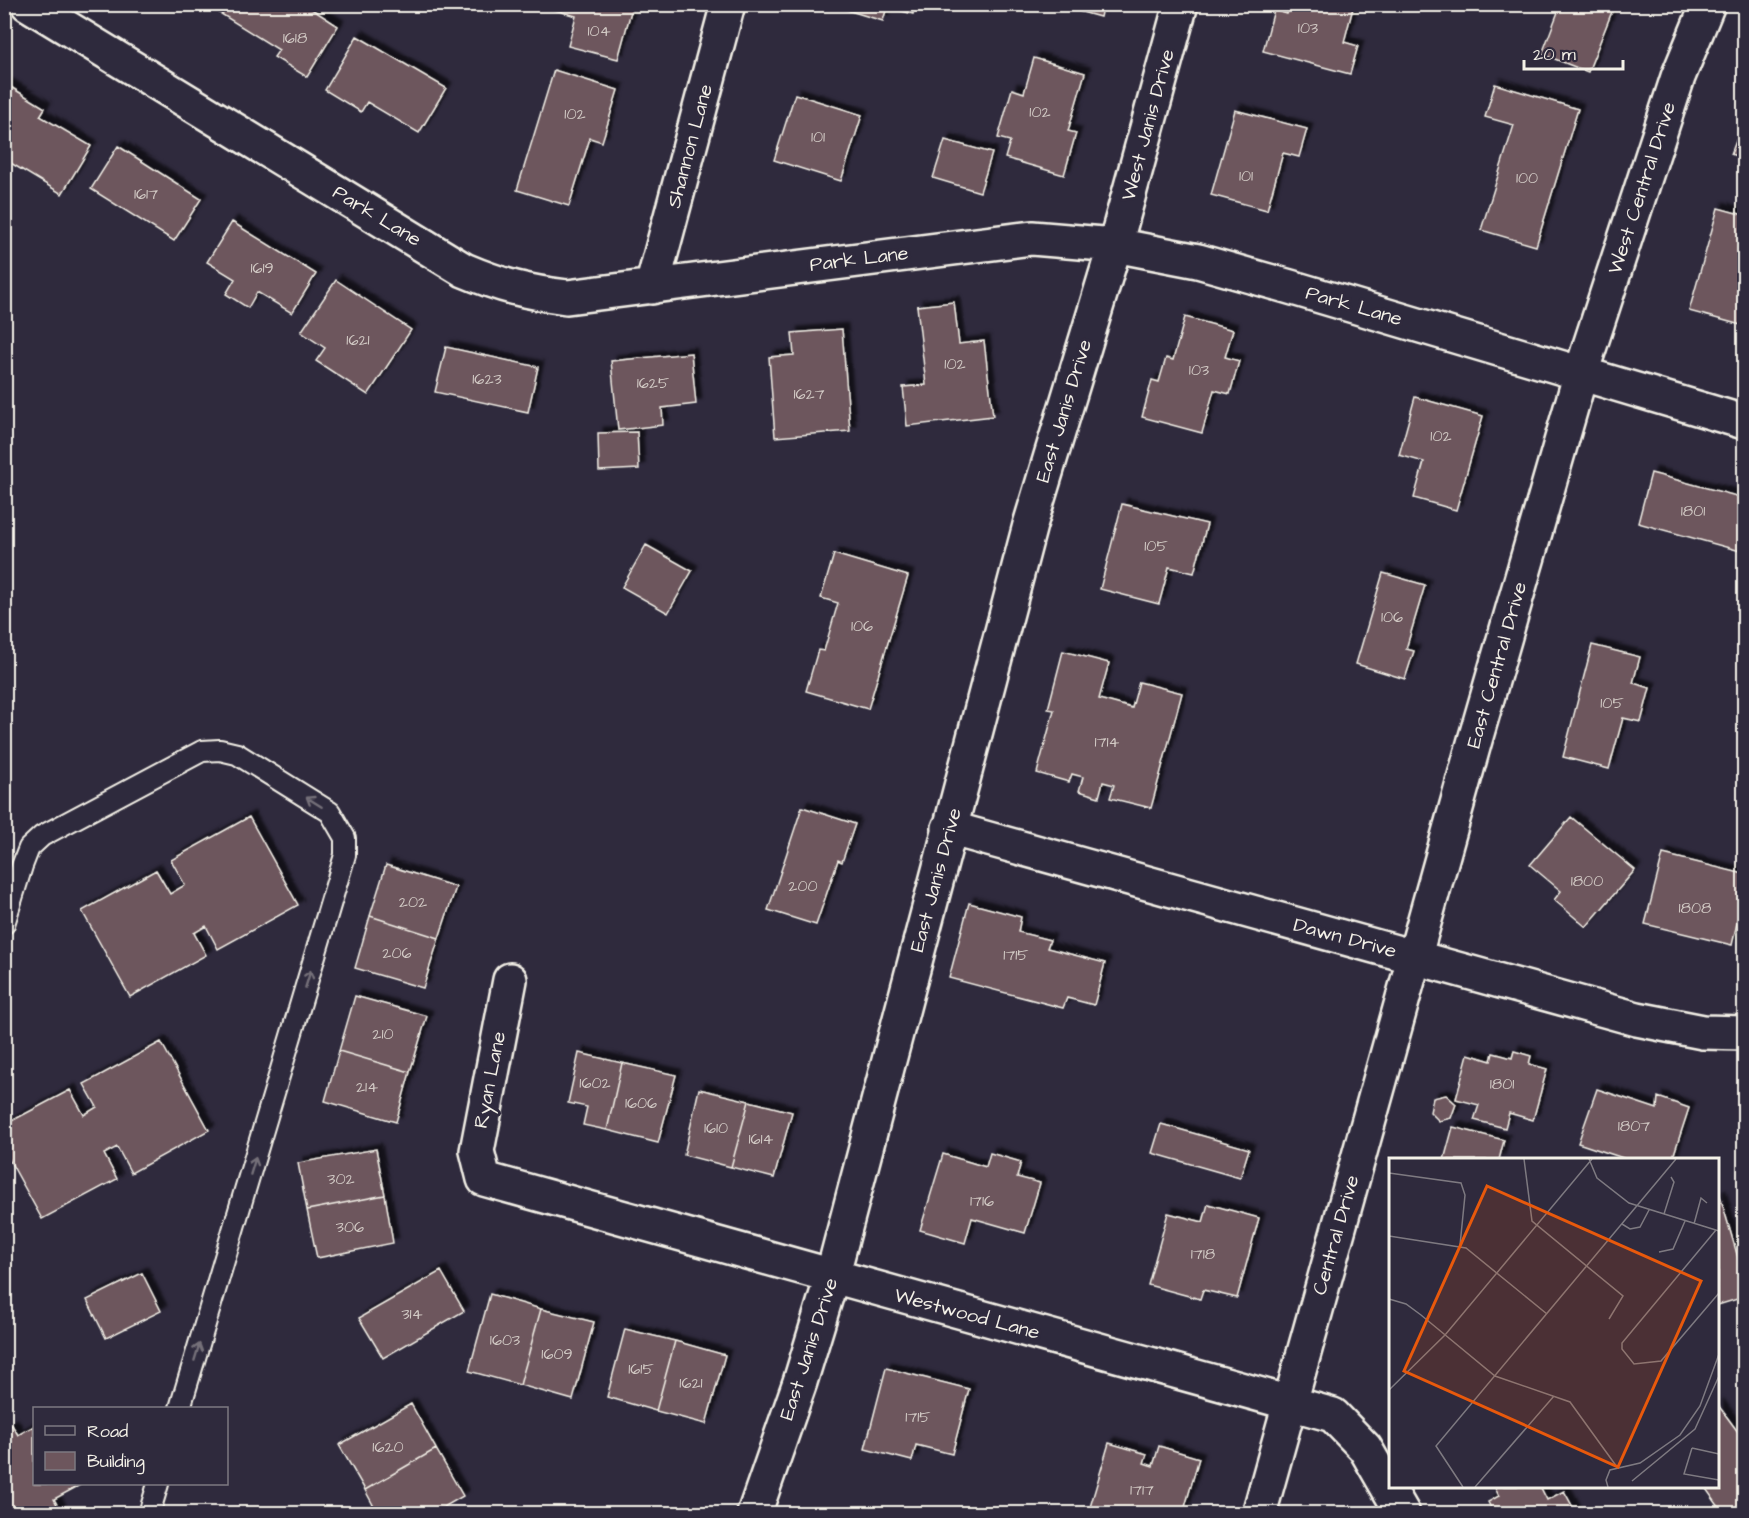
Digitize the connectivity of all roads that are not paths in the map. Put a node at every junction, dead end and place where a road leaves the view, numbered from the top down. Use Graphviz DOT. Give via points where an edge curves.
graph roads {
  1 [pos="28,4"];
  2 [pos="728,4"];
  3 [pos="1181,4"];
  4 [pos="1708,4"];
  5 [pos="1114,245"];
  6 [pos="652,287"];
  7 [pos="1581,373"];
  8 [pos="1744,422"];
  9 [pos="949,828"];
  10 [pos="4,924"];
  11 [pos="1415,957"];
  12 [pos="510,980"];
  13 [pos="1744,1033"];
  14 [pos="484,1179"];
  15 [pos="832,1276"];
  16 [pos="1291,1402"];
  17 [pos="180,1407"];
  18 [pos="158,1485"];
  19 [pos="149,1514"];
  20 [pos="754,1514"];
  21 [pos="1259,1514"];
  22 [pos="1403,1514"];
  1 -- 6 [label="street, Park Lane" via="464,270 496,284 567,297"];
  2 -- 6 [label="street, Shannon Lane"];
  3 -- 5 [label="street, West Janis Drive"];
  4 -- 7 [label="street, West Central Drive" via="1678,77"];
  5 -- 6 [label="street, Park Lane" via="1032,238"];
  5 -- 7 [label="street, Park Lane" via="1198,261"];
  5 -- 9 [label="street, East Janis Drive" via="1030,525"];
  7 -- 8 [label="street, Park Lane"];
  7 -- 11 [label="street, East Central Drive"];
  9 -- 11 [label="street, Dawn Drive"];
  9 -- 15 [label="street, East Janis Drive"];
  17 -- 10 [label="lane, one-way" via="345,855 345,838 330,812 237,754 202,751 42,836 29,848"];
  11 -- 13 [label="street, Dawn Drive" via="1637,1018 1703,1032"];
  11 -- 16 [label="street, Central Drive"];
  12 -- 14 [label="street, Ryan Lane" via="477,1151"];
  14 -- 15 [label="street, Westwood Lane"];
  15 -- 16 [label="street, Westwood Lane"];
  15 -- 20 [label="street, East Janis Drive"];
  16 -- 21 [label="street, Central Drive"];
  16 -- 22 [label="street, Westwood Lane" via="1333,1415 1365,1448"];
  18 -- 19 [label="lane"];
}
